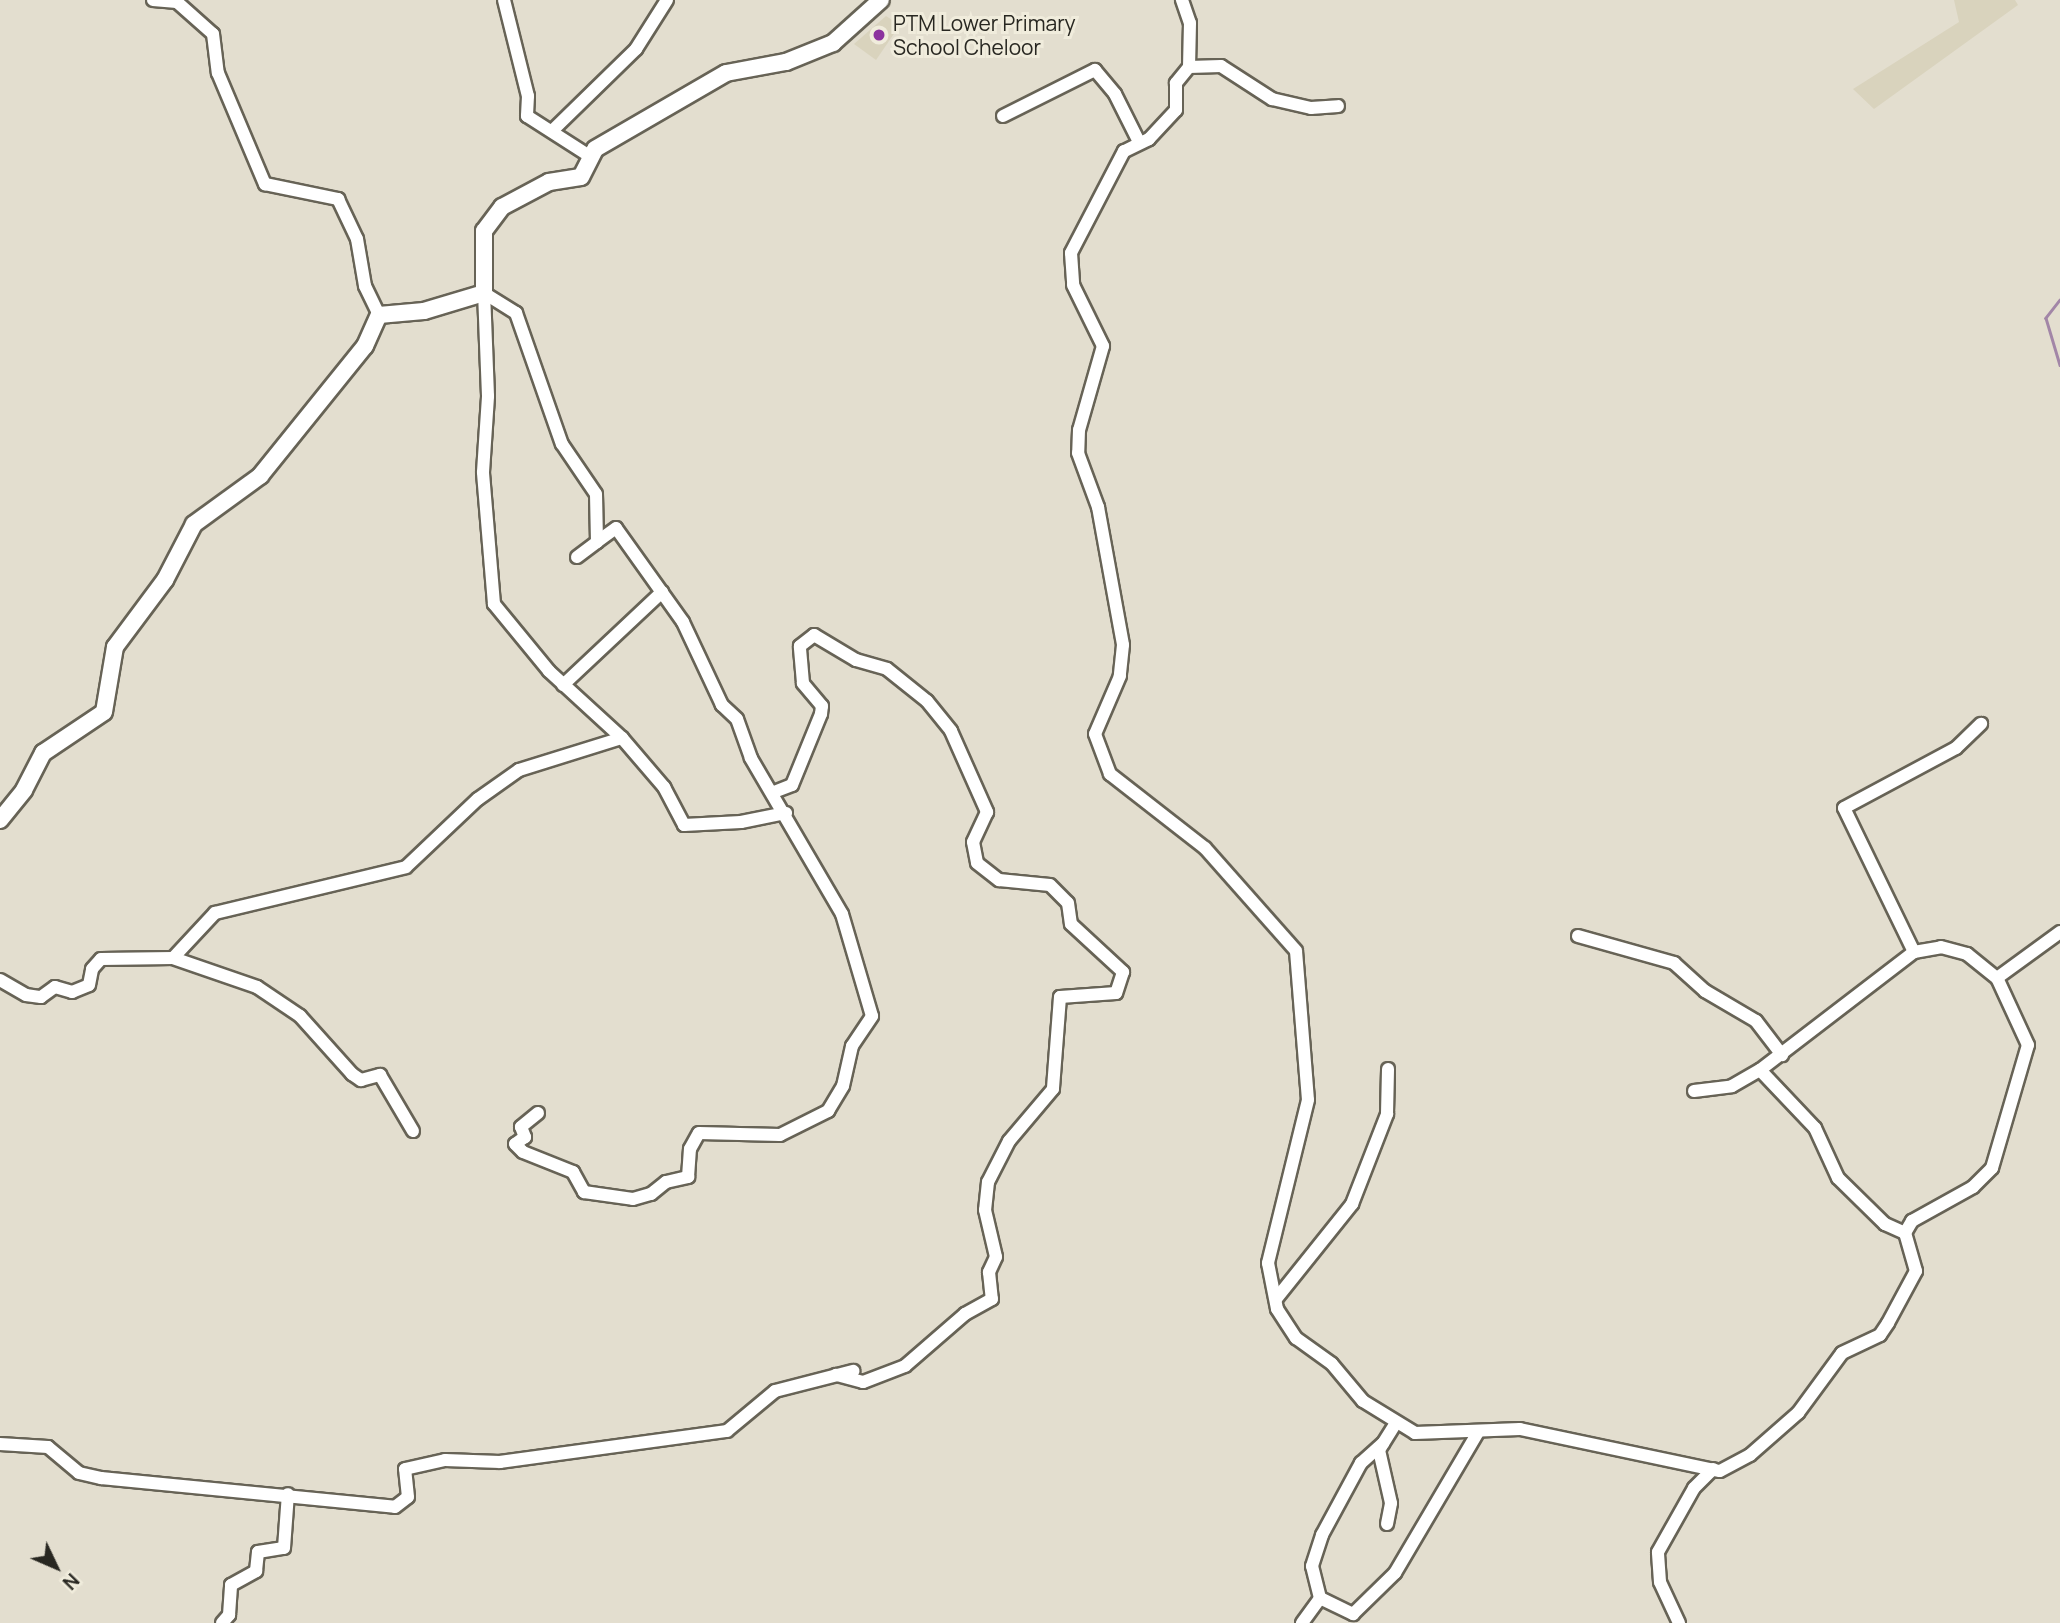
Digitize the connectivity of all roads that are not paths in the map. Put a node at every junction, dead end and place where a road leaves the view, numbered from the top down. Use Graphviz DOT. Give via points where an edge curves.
graph roads {
  1 [pos="153,0"];
  2 [pos="504,0"];
  3 [pos="667,0"];
  4 [pos="881,0"];
  5 [pos="1182,0"];
  6 [pos="1189,67"];
  7 [pos="1338,106"];
  8 [pos="1003,116"];
  9 [pos="554,129"];
  10 [pos="1139,142"];
  11 [pos="591,157"];
  12 [pos="484,293"];
  13 [pos="379,315"];
  14 [pos="597,542"];
  15 [pos="577,557"];
  16 [pos="662,592"];
  17 [pos="563,685"];
  18 [pos="1981,724"];
  19 [pos="622,738"];
  20 [pos="774,792"];
  21 [pos="786,813"];
  22 [pos="0,820"];
  23 [pos="2060,932"];
  24 [pos="1578,936"];
  25 [pos="1914,952"];
  26 [pos="173,958"];
  27 [pos="1997,978"];
  28 [pos="0,980"];
  29 [pos="1782,1055"];
  30 [pos="1388,1069"];
  31 [pos="1760,1070"];
  32 [pos="1694,1091"];
  33 [pos="538,1113"];
  34 [pos="413,1131"];
  35 [pos="1905,1233"];
  36 [pos="1276,1299"];
  37 [pos="853,1371"];
  38 [pos="836,1374"];
  39 [pos="1396,1423"];
  40 [pos="1478,1432"];
  41 [pos="1383,1443"];
  42 [pos="0,1444"];
  43 [pos="1713,1469"];
  44 [pos="288,1494"];
  45 [pos="1387,1524"];
  46 [pos="1320,1598"];
  47 [pos="222,1623"];
  48 [pos="1302,1623"];
  49 [pos="1679,1623"];
  1 -- 13 [label="street" via="177,2 213,34 218,73 265,184 338,199 357,239 365,286"];
  2 -- 9 [label="street" via="528,96 527,116"];
  3 -- 9 [label="street" via="636,49"];
  4 -- 11 [label="main road" via="833,43 786,62 726,73 595,149"];
  5 -- 6 [label="street" via="1190,23"];
  6 -- 7 [label="street" via="1221,66 1272,99 1311,108"];
  6 -- 10 [label="street" via="1176,83 1176,110 1159,131"];
  8 -- 10 [label="street" via="1095,70 1115,94"];
  9 -- 11 [label="street"];
  10 -- 36 [label="street" via="1124,151 1072,253 1073,285 1103,346 1079,430 1078,453 1098,507 1123,645 1120,676 1095,734 1110,774 1205,848 1296,951 1308,1100 1268,1263"];
  11 -- 12 [label="main road" via="581,177 549,182 502,207 484,231"];
  12 -- 13 [label="main road" via="424,311"];
  12 -- 14 [label="street" via="516,313 562,444 596,494"];
  12 -- 17 [label="street" via="488,396 482,472 494,604"];
  13 -- 22 [label="main road" via="365,346 261,476 194,524 165,580 115,647 104,712 43,753 24,790"];
  14 -- 15 [label="street"];
  14 -- 16 [label="street" via="616,528"];
  16 -- 17 [label="street"];
  16 -- 20 [label="street"];
  17 -- 19 [label="street"];
  18 -- 25 [label="street" via="1956,748 1844,808"];
  19 -- 21 [label="street" via="664,787 684,825 741,822"];
  19 -- 26 [label="street" via="519,770 478,799 406,867 215,914"];
  20 -- 21 [label="street"];
  20 -- 38 [label="street" via="792,785 821,714 822,706 803,683 800,646 814,635 856,660 887,669 927,701 951,731 987,812 973,842 977,863 999,880 1051,886 1068,903 1071,924 1123,972 1116,993 1060,997 1053,1089 1009,1141 988,1182 985,1210 996,1257 989,1272 992,1299 965,1314 905,1366 863,1382"];
  21 -- 33 [label="street" via="842,914 872,1016 852,1046 843,1086 828,1111 780,1135 699,1133 690,1149 688,1177 633,1199 584,1192 573,1172 523,1152 515,1144 525,1137 521,1127"];
  23 -- 27 [label="street"];
  24 -- 29 [label="street" via="1674,963 1705,991 1756,1021"];
  25 -- 27 [label="street" via="1941,947 1967,954"];
  25 -- 29 [label="street"];
  26 -- 28 [label="street" via="101,959 92,969 89,985 72,992 55,987 41,997"];
  26 -- 34 [label="street" via="257,987 300,1016 352,1074 361,1080 380,1075"];
  27 -- 35 [label="street" via="2028,1045 1992,1168 1973,1187 1922,1213"];
  29 -- 31 [label="street"];
  30 -- 36 [label="street" via="1387,1114 1352,1205"];
  31 -- 32 [label="street" via="1732,1086"];
  31 -- 35 [label="street" via="1815,1128 1838,1178 1885,1224"];
  35 -- 43 [label="street" via="1916,1271 1880,1335 1842,1353 1798,1413 1750,1455"];
  36 -- 39 [label="street" via="1280,1319 1296,1338 1324,1356 1363,1401"];
  37 -- 38 [label="street"];
  38 -- 44 [label="street" via="775,1391 727,1431 500,1462 445,1460 405,1469 408,1497 395,1507"];
  39 -- 40 [label="street" via="1415,1433"];
  39 -- 41 [label="street"];
  40 -- 43 [label="street" via="1557,1435"];
  40 -- 46 [label="street" via="1395,1573 1353,1614"];
  41 -- 45 [label="street" via="1382,1479 1391,1503"];
  41 -- 46 [label="street" via="1360,1463 1322,1535 1312,1566"];
  42 -- 44 [label="street" via="48,1447 79,1473 101,1478"];
  43 -- 49 [label="street" via="1694,1488 1658,1552 1660,1582"];
  44 -- 47 [label="street" via="284,1548 258,1552 256,1571 231,1585 229,1615"];
  46 -- 48 [label="street"];
}
